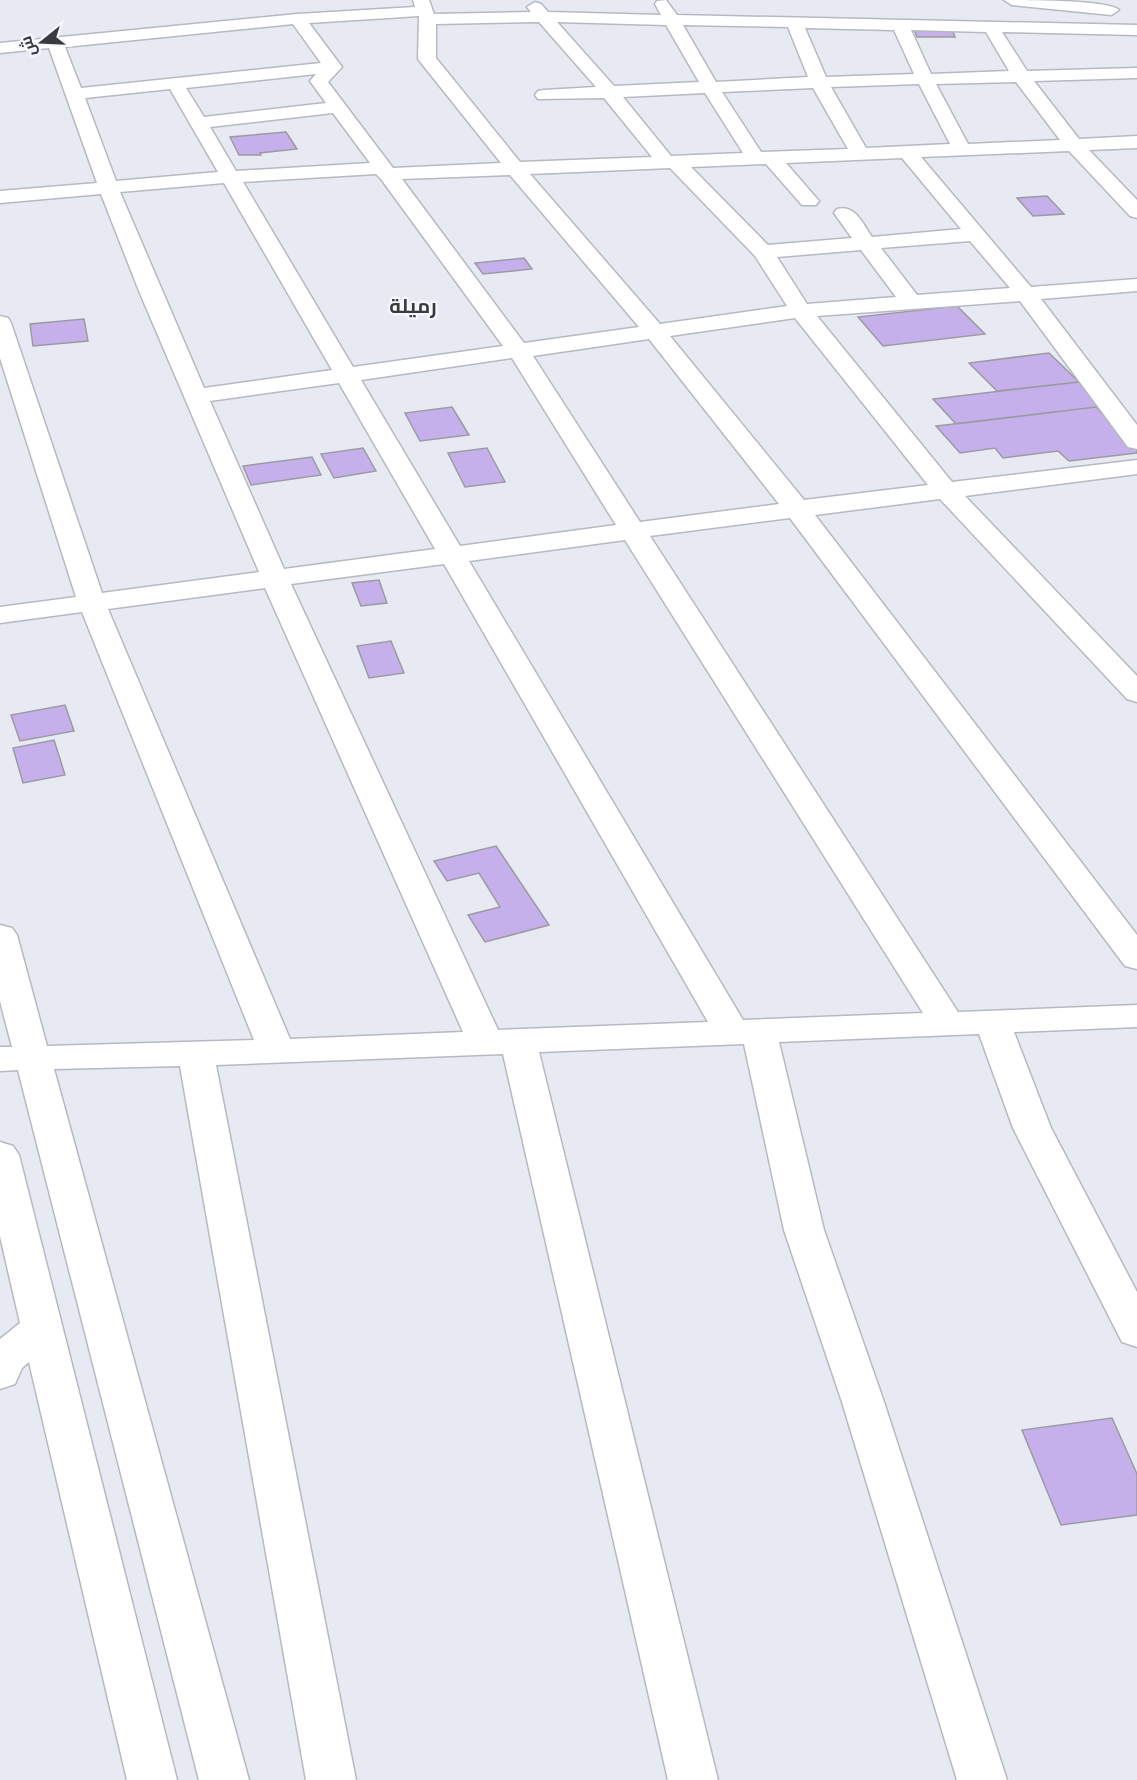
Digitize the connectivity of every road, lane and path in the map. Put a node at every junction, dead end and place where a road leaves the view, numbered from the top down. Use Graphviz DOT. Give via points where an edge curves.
graph roads {
  1 [pos="530,0"];
  2 [pos="661,0"];
  3 [pos="1012,0"];
  4 [pos="1081,0"];
  5 [pos="1105,5"];
  6 [pos="425,10"];
  7 [pos="542,17"];
  8 [pos="297,19"];
  9 [pos="673,20"];
  10 [pos="794,22"];
  11 [pos="900,25"];
  12 [pos="991,27"];
  13 [pos="1135,29"];
  14 [pos="56,44"];
  15 [pos="0,48"];
  16 [pos="333,67"];
  17 [pos="1137,73"];
  18 [pos="1021,76"];
  19 [pos="925,79"];
  20 [pos="819,82"];
  21 [pos="176,85"];
  22 [pos="710,87"];
  23 [pos="609,92"];
  24 [pos="74,94"];
  25 [pos="544,95"];
  26 [pos="338,107"];
  27 [pos="198,123"];
  28 [pos="1137,142"];
  29 [pos="1073,144"];
  30 [pos="962,150"];
  31 [pos="907,152"];
  32 [pos="860,153"];
  33 [pos="763,157"];
  34 [pos="669,161"];
  35 [pos="514,167"];
  36 [pos="383,171"];
  37 [pos="230,177"];
  38 [pos="108,187"];
  39 [pos="0,197"];
  40 [pos="809,201"];
  41 [pos="1137,212"];
  42 [pos="844,213"];
  43 [pos="976,234"];
  44 [pos="866,243"];
  45 [pos="763,252"];
  46 [pos="1137,285"];
  47 [pos="1026,294"];
  48 [pos="912,303"];
  49 [pos="801,311"];
  50 [pos="0,323"];
  51 [pos="653,330"];
  52 [pos="517,349"];
  53 [pos="345,374"];
  54 [pos="195,396"];
  55 [pos="1137,442"];
  56 [pos="1137,467"];
  57 [pos="947,492"];
  58 [pos="797,509"];
  59 [pos="633,531"];
  60 [pos="452,555"];
  61 [pos="275,579"];
  62 [pos="92,603"];
  63 [pos="0,615"];
  64 [pos="1137,693"];
  65 [pos="0,935"];
  66 [pos="1137,958"];
  67 [pos="1137,1016"];
  68 [pos="992,1022"];
  69 [pos="947,1023"];
  70 [pos="746,1032"];
  71 [pos="502,1041"];
  72 [pos="277,1051"];
  73 [pos="196,1054"];
  74 [pos="16,1058"];
  75 [pos="0,1155"];
  76 [pos="42,1328"];
  77 [pos="1137,1331"];
  78 [pos="0,1373"];
  79 [pos="152,1780"];
  80 [pos="224,1780"];
  81 [pos="331,1780"];
  82 [pos="693,1780"];
  83 [pos="982,1780"];
  1 -- 7 [label="street"];
  2 -- 9 [label="street"];
  3 -- 5 [label="street"];
  4 -- 5 [label="street"];
  5 -- 13 [label="street"];
  6 -- 7 [label="street"];
  6 -- 8 [label="street"];
  6 -- 35 [label="street" via="427,59"];
  7 -- 9 [label="street"];
  7 -- 23 [label="street"];
  8 -- 14 [label="street"];
  8 -- 16 [label="street"];
  9 -- 10 [label="street"];
  9 -- 22 [label="street"];
  10 -- 11 [label="street"];
  10 -- 20 [label="street"];
  11 -- 12 [label="street"];
  11 -- 19 [label="street"];
  12 -- 13 [label="street"];
  12 -- 18 [label="street"];
  14 -- 15 [label="street"];
  14 -- 24 [label="street"];
  16 -- 21 [label="street"];
  16 -- 26 [label="street" via="320,81"];
  17 -- 18 [label="street"];
  18 -- 19 [label="street"];
  18 -- 29 [label="street"];
  19 -- 20 [label="street"];
  19 -- 30 [label="street"];
  20 -- 22 [label="street"];
  20 -- 32 [label="street"];
  21 -- 24 [label="street"];
  21 -- 27 [label="street"];
  22 -- 23 [label="street"];
  22 -- 33 [label="street"];
  23 -- 25 [label="street"];
  23 -- 34 [label="street"];
  24 -- 38 [label="street"];
  26 -- 27 [label="street"];
  26 -- 36 [label="street"];
  27 -- 37 [label="street"];
  28 -- 29 [label="street"];
  29 -- 30 [label="street"];
  29 -- 41 [label="street"];
  30 -- 31 [label="street"];
  31 -- 32 [label="street"];
  31 -- 43 [label="street"];
  32 -- 33 [label="street"];
  33 -- 34 [label="street"];
  33 -- 40 [label="street"];
  34 -- 35 [label="street"];
  34 -- 45 [label="street"];
  35 -- 36 [label="street"];
  35 -- 51 [label="street"];
  36 -- 37 [label="street"];
  36 -- 52 [label="street"];
  37 -- 38 [label="street"];
  37 -- 53 [label="street"];
  38 -- 39 [label="street"];
  38 -- 54 [label="street"];
  42 -- 44 [label="street"];
  43 -- 44 [label="street"];
  43 -- 47 [label="street"];
  44 -- 45 [label="street"];
  44 -- 48 [label="street"];
  45 -- 49 [label="street"];
  46 -- 47 [label="street"];
  47 -- 48 [label="street"];
  47 -- 55 [label="street"];
  48 -- 49 [label="street"];
  49 -- 51 [label="street"];
  49 -- 57 [label="street"];
  50 -- 62 [label="street"];
  51 -- 52 [label="street"];
  51 -- 58 [label="street"];
  52 -- 53 [label="street"];
  52 -- 59 [label="street"];
  53 -- 54 [label="street"];
  53 -- 60 [label="street"];
  54 -- 61 [label="street"];
  56 -- 57 [label="street"];
  57 -- 58 [label="street"];
  57 -- 64 [label="street"];
  58 -- 59 [label="street"];
  58 -- 66 [label="street"];
  59 -- 60 [label="street"];
  59 -- 69 [label="street"];
  60 -- 61 [label="street"];
  60 -- 70 [label="street"];
  61 -- 62 [label="street"];
  61 -- 71 [label="street"];
  62 -- 63 [label="street"];
  62 -- 72 [label="street"];
  65 -- 74 [label="street"];
  67 -- 68 [label="street"];
  68 -- 69 [label="street"];
  68 -- 77 [label="street" via="1032,1128"];
  69 -- 70 [label="street"];
  70 -- 71 [label="street"];
  70 -- 83 [label="street" via="804,1230 863,1402"];
  71 -- 72 [label="street"];
  71 -- 82 [label="street"];
  72 -- 73 [label="street"];
  73 -- 74 [label="street"];
  73 -- 81 [label="street"];
  74 -- 80 [label="street"];
  75 -- 76 [label="street"];
  76 -- 78 [label="street" via="2,1361"];
  76 -- 79 [label="street"];
}
